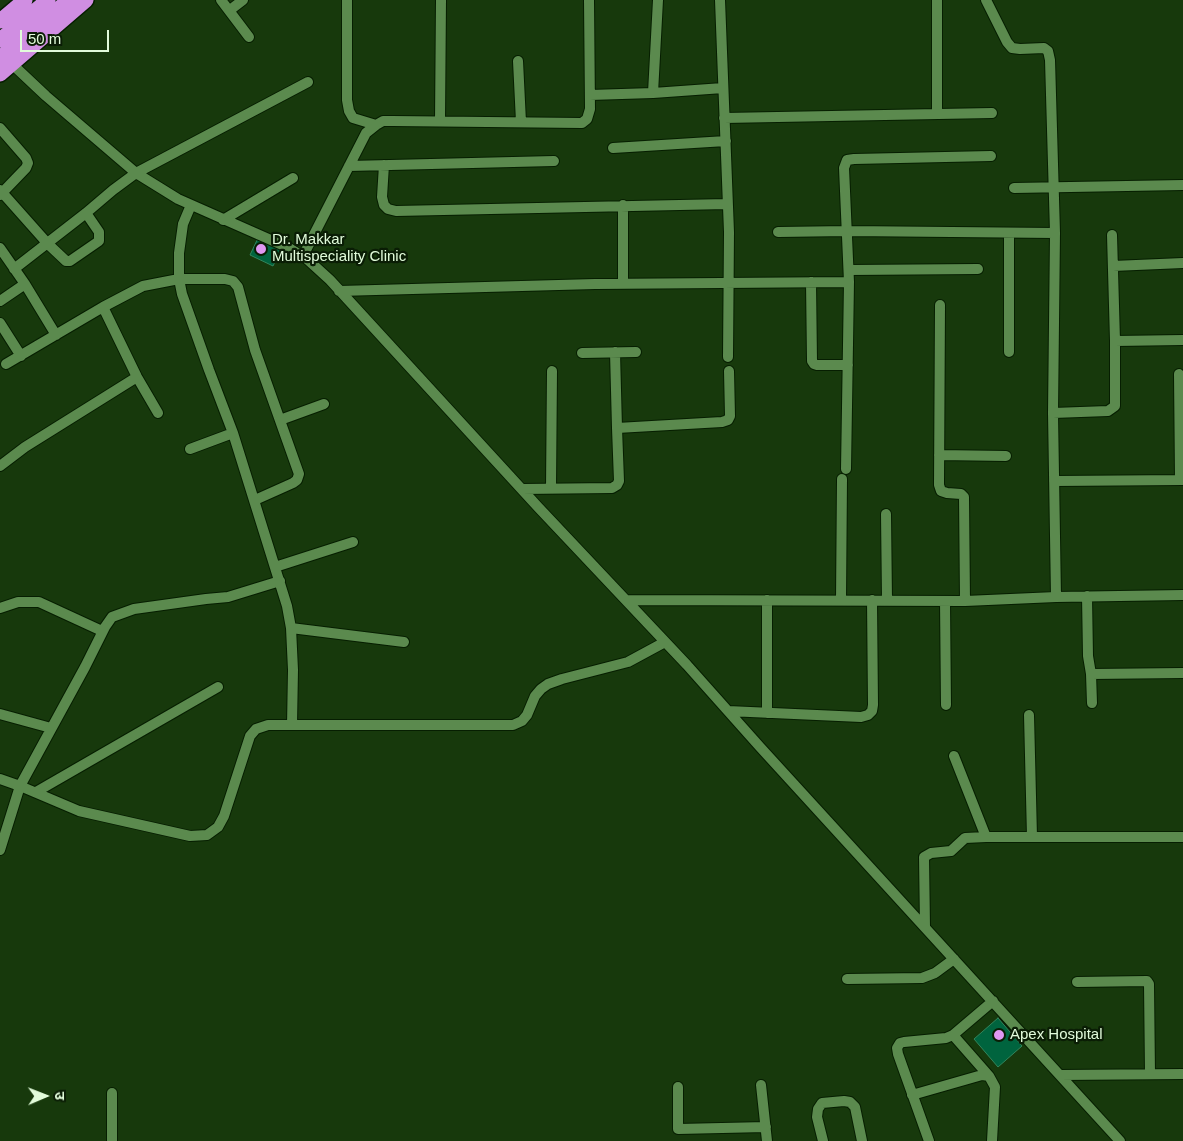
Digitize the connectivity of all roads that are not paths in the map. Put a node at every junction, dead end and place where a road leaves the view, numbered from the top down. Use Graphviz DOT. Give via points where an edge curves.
graph roads {
  1 [pos="25,0"];
  2 [pos="48,0"];
  3 [pos="69,0"];
  4 [pos="86,0"];
  5 [pos="221,0"];
  6 [pos="243,0"];
  7 [pos="347,0"];
  8 [pos="441,0"];
  9 [pos="589,0"];
  10 [pos="658,0"];
  11 [pos="720,0"];
  12 [pos="937,0"];
  13 [pos="986,0"];
  14 [pos="230,10"];
  15 [pos="0,21"];
  16 [pos="249,37"];
  17 [pos="0,40"];
  18 [pos="6,61"];
  19 [pos="518,61"];
  20 [pos="0,74"];
  21 [pos="308,82"];
  22 [pos="723,88"];
  23 [pos="653,94"];
  24 [pos="590,95"];
  25 [pos="992,113"];
  26 [pos="937,114"];
  27 [pos="724,118"];
  28 [pos="440,121"];
  29 [pos="520,122"];
  30 [pos="376,125"];
  31 [pos="0,128"];
  32 [pos="726,141"];
  33 [pos="613,148"];
  34 [pos="992,156"];
  35 [pos="554,162"];
  36 [pos="384,165"];
  37 [pos="349,166"];
  38 [pos="136,173"];
  39 [pos="293,178"];
  40 [pos="1183,185"];
  41 [pos="1014,188"];
  42 [pos="1053,188"];
  43 [pos="1,192"];
  44 [pos="727,204"];
  45 [pos="191,205"];
  46 [pos="623,205"];
  47 [pos="86,213"];
  48 [pos="223,220"];
  49 [pos="848,231"];
  50 [pos="778,232"];
  51 [pos="1009,233"];
  52 [pos="1055,233"];
  53 [pos="1112,235"];
  54 [pos="48,244"];
  55 [pos="1,251"];
  56 [pos="303,256"];
  57 [pos="1183,263"];
  58 [pos="1113,266"];
  59 [pos="14,269"];
  60 [pos="978,269"];
  61 [pos="849,270"];
  62 [pos="179,279"];
  63 [pos="810,282"];
  64 [pos="849,282"];
  65 [pos="728,283"];
  66 [pos="25,284"];
  67 [pos="623,284"];
  68 [pos="340,290"];
  69 [pos="0,302"];
  70 [pos="940,305"];
  71 [pos="103,307"];
  72 [pos="0,323"];
  73 [pos="56,335"];
  74 [pos="1183,340"];
  75 [pos="1116,341"];
  76 [pos="615,352"];
  77 [pos="636,352"];
  78 [pos="1009,352"];
  79 [pos="582,353"];
  80 [pos="21,356"];
  81 [pos="728,357"];
  82 [pos="6,364"];
  83 [pos="848,365"];
  84 [pos="729,371"];
  85 [pos="552,372"];
  86 [pos="1180,374"];
  87 [pos="137,377"];
  88 [pos="324,404"];
  89 [pos="158,413"];
  90 [pos="1053,413"];
  91 [pos="280,420"];
  92 [pos="1182,425"];
  93 [pos="617,428"];
  94 [pos="233,433"];
  95 [pos="190,449"];
  96 [pos="939,455"];
  97 [pos="1006,456"];
  98 [pos="0,466"];
  99 [pos="846,468"];
  100 [pos="842,480"];
  101 [pos="1182,480"];
  102 [pos="1054,481"];
  103 [pos="551,488"];
  104 [pos="522,490"];
  105 [pos="255,500"];
  106 [pos="886,514"];
  107 [pos="353,542"];
  108 [pos="275,566"];
  109 [pos="280,581"];
  110 [pos="1183,595"];
  111 [pos="1087,596"];
  112 [pos="1056,597"];
  113 [pos="626,600"];
  114 [pos="767,600"];
  115 [pos="841,600"];
  116 [pos="872,600"];
  117 [pos="887,600"];
  118 [pos="945,601"];
  119 [pos="966,601"];
  120 [pos="0,608"];
  121 [pos="291,628"];
  122 [pos="102,631"];
  123 [pos="404,642"];
  124 [pos="666,642"];
  125 [pos="1183,672"];
  126 [pos="1092,674"];
  127 [pos="218,686"];
  128 [pos="1092,703"];
  129 [pos="946,704"];
  130 [pos="728,711"];
  131 [pos="767,713"];
  132 [pos="0,714"];
  133 [pos="1029,716"];
  134 [pos="292,725"];
  135 [pos="51,728"];
  136 [pos="954,756"];
  137 [pos="0,779"];
  138 [pos="20,786"];
  139 [pos="36,792"];
  140 [pos="986,837"];
  141 [pos="1032,837"];
  142 [pos="1183,837"];
  143 [pos="0,850"];
  144 [pos="925,927"];
  145 [pos="954,959"];
  146 [pos="847,978"];
  147 [pos="1077,982"];
  148 [pos="993,1001"];
  149 [pos="954,1035"];
  150 [pos="1150,1074"];
  151 [pos="1183,1074"];
  152 [pos="1060,1075"];
  153 [pos="989,1076"];
  154 [pos="760,1085"];
  155 [pos="678,1087"];
  156 [pos="112,1093"];
  157 [pos="912,1095"];
  158 [pos="766,1127"];
  159 [pos="112,1130"];
  160 [pos="103,1141"];
  161 [pos="112,1141"];
  162 [pos="767,1141"];
  163 [pos="823,1141"];
  164 [pos="862,1141"];
  165 [pos="929,1141"];
  166 [pos="992,1141"];
  167 [pos="1120,1141"];
  1 -- 15 [label="highway"];
  2 -- 17 [label="highway"];
  3 -- 18 [label="highway"];
  4 -- 18 [label="highway"];
  5 -- 14 [label="street"];
  6 -- 14 [label="street"];
  7 -- 30 [label="street" via="349,111 353,118"];
  8 -- 28 [label="street"];
  9 -- 24 [label="street"];
  10 -- 23 [label="street"];
  11 -- 22 [label="street"];
  12 -- 26 [label="street"];
  13 -- 42 [label="street" via="1012,48 1044,48 1048,52"];
  14 -- 16 [label="street"];
  18 -- 20 [label="highway"];
  18 -- 38 [label="street"];
  19 -- 29 [label="street"];
  21 -- 38 [label="street"];
  22 -- 23 [label="street"];
  22 -- 27 [label="street"];
  23 -- 24 [label="street"];
  24 -- 29 [label="street" via="590,109 582,122"];
  25 -- 26 [label="street"];
  26 -- 27 [label="street"];
  27 -- 32 [label="street"];
  28 -- 29 [label="street"];
  28 -- 30 [label="street" via="383,121"];
  30 -- 37 [label="street" via="366,133"];
  31 -- 43 [label="street" via="28,163"];
  32 -- 33 [label="street"];
  32 -- 44 [label="street"];
  34 -- 49 [label="street" via="847,160 844,168"];
  35 -- 36 [label="street"];
  36 -- 37 [label="street"];
  36 -- 46 [label="street" via="384,205 396,211"];
  37 -- 56 [label="street"];
  38 -- 45 [label="street"];
  38 -- 47 [label="street"];
  39 -- 48 [label="street"];
  40 -- 42 [label="street"];
  41 -- 42 [label="street"];
  42 -- 52 [label="street"];
  43 -- 54 [label="street"];
  44 -- 46 [label="street"];
  44 -- 65 [label="street"];
  45 -- 48 [label="street"];
  45 -- 62 [label="street" via="183,224"];
  46 -- 67 [label="street"];
  47 -- 54 [label="street"];
  47 -- 54 [label="street" via="99,232 96,245 70,261 62,259"];
  48 -- 56 [label="street"];
  49 -- 50 [label="street"];
  49 -- 51 [label="street"];
  49 -- 61 [label="street"];
  51 -- 52 [label="street"];
  51 -- 78 [label="street"];
  52 -- 90 [label="street"];
  53 -- 58 [label="street"];
  54 -- 59 [label="street"];
  55 -- 59 [label="street"];
  56 -- 68 [label="street"];
  57 -- 58 [label="street"];
  58 -- 75 [label="street"];
  59 -- 66 [label="street"];
  60 -- 61 [label="street"];
  61 -- 64 [label="street"];
  62 -- 71 [label="street" via="144,286"];
  62 -- 91 [label="street" via="225,280 238,287 254,350"];
  62 -- 94 [label="street"];
  63 -- 64 [label="street"];
  63 -- 65 [label="street"];
  63 -- 83 [label="street" via="812,361 817,365"];
  64 -- 83 [label="street"];
  65 -- 67 [label="street"];
  65 -- 81 [label="street"];
  66 -- 69 [label="street"];
  66 -- 73 [label="street"];
  67 -- 68 [label="street"];
  68 -- 104 [label="street"];
  70 -- 96 [label="street"];
  71 -- 73 [label="street"];
  71 -- 87 [label="street"];
  72 -- 80 [label="street"];
  73 -- 80 [label="street"];
  74 -- 75 [label="street"];
  75 -- 90 [label="street" via="1115,406 1108,411"];
  76 -- 77 [label="street"];
  76 -- 79 [label="street"];
  76 -- 93 [label="street"];
  80 -- 82 [label="street"];
  83 -- 99 [label="street"];
  84 -- 93 [label="street" via="728,420"];
  85 -- 103 [label="street"];
  86 -- 92 [label="street"];
  87 -- 89 [label="street"];
  87 -- 98 [label="street"];
  88 -- 91 [label="street"];
  90 -- 102 [label="street"];
  91 -- 105 [label="street" via="298,468 298,480"];
  92 -- 101 [label="street"];
  93 -- 103 [label="street" via="620,481 617,485 612,488"];
  94 -- 95 [label="street"];
  94 -- 105 [label="street"];
  96 -- 97 [label="street"];
  96 -- 119 [label="street" via="941,491 964,497"];
  100 -- 115 [label="street"];
  101 -- 102 [label="street"];
  102 -- 112 [label="street"];
  103 -- 104 [label="street"];
  104 -- 113 [label="street"];
  105 -- 108 [label="street"];
  106 -- 117 [label="street"];
  107 -- 108 [label="street"];
  108 -- 109 [label="street"];
  109 -- 121 [label="street"];
  109 -- 122 [label="street" via="228,597 122,612 112,617"];
  110 -- 111 [label="street"];
  111 -- 112 [label="street"];
  111 -- 126 [label="street" via="1088,656"];
  112 -- 119 [label="street"];
  113 -- 114 [label="street"];
  113 -- 124 [label="street"];
  114 -- 115 [label="street"];
  114 -- 131 [label="street"];
  115 -- 116 [label="street"];
  116 -- 117 [label="street"];
  116 -- 131 [label="street" via="872,711 861,717"];
  117 -- 118 [label="street"];
  118 -- 119 [label="street"];
  118 -- 129 [label="street"];
  120 -- 122 [label="street" via="18,602 39,602"];
  121 -- 123 [label="street"];
  121 -- 134 [label="street"];
  122 -- 135 [label="street"];
  124 -- 130 [label="street"];
  124 -- 134 [label="street" via="628,662 548,684 535,696 522,721 513,725"];
  125 -- 126 [label="street"];
  126 -- 128 [label="street"];
  127 -- 139 [label="street"];
  130 -- 131 [label="street"];
  130 -- 144 [label="street"];
  132 -- 135 [label="street"];
  133 -- 141 [label="street"];
  134 -- 139 [label="street" via="268,725 256,729 250,736 224,816 218,828 207,835 180,835 79,811"];
  135 -- 138 [label="street"];
  136 -- 140 [label="street"];
  137 -- 138 [label="street"];
  138 -- 139 [label="street"];
  138 -- 143 [label="street"];
  140 -- 141 [label="street"];
  140 -- 144 [label="street" via="965,838 951,851 924,857"];
  141 -- 142 [label="street"];
  144 -- 145 [label="street"];
  145 -- 146 [label="street" via="936,973 922,978"];
  145 -- 148 [label="street"];
  147 -- 150 [label="street" via="1147,981"];
  148 -- 149 [label="street"];
  148 -- 152 [label="street"];
  149 -- 153 [label="street"];
  149 -- 157 [label="street" via="900,1043 898,1054"];
  150 -- 151 [label="street"];
  150 -- 152 [label="street"];
  152 -- 167 [label="street"];
  153 -- 157 [label="street" via="982,1075"];
  153 -- 166 [label="street" via="995,1086"];
  154 -- 158 [label="street"];
  155 -- 158 [label="street" via="678,1129"];
  156 -- 159 [label="street"];
  157 -- 165 [label="street"];
  158 -- 162 [label="street"];
  159 -- 160 [label="street"];
  159 -- 161 [label="street"];
  163 -- 164 [label="street" via="818,1109 822,1103 844,1100 855,1108"];
}
